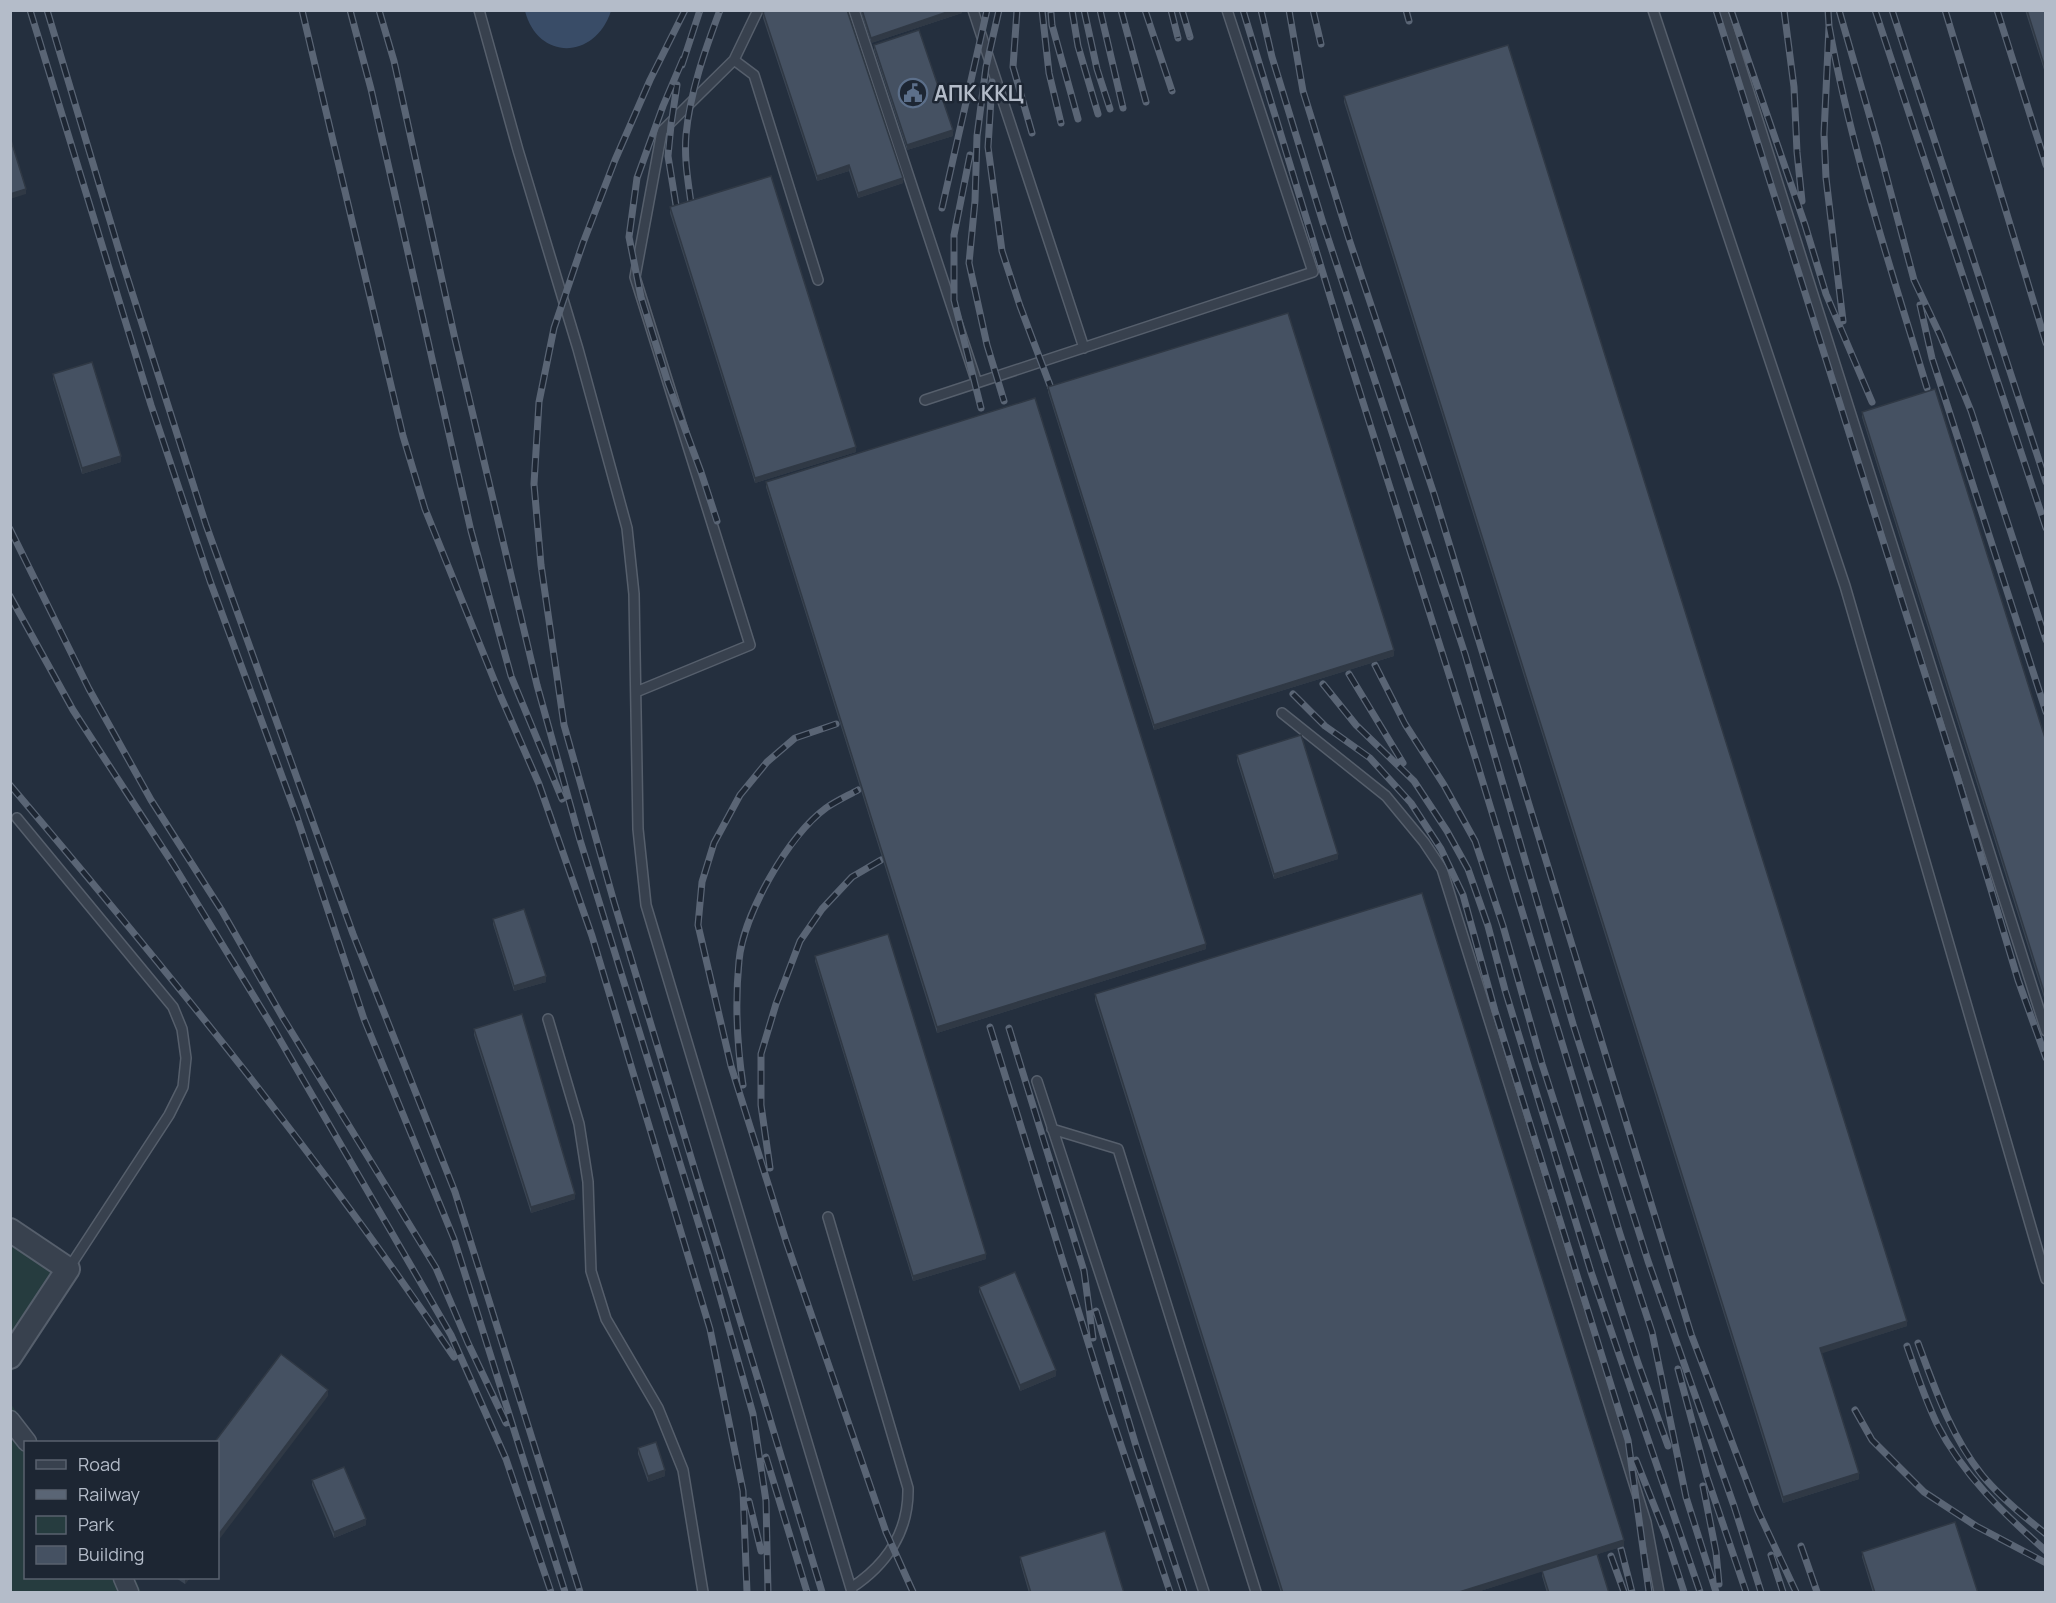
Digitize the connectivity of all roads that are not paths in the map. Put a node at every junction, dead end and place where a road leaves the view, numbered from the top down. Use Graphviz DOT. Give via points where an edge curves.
graph roads {
  1 [pos="479,10"];
  2 [pos="759,10"];
  3 [pos="854,10"];
  4 [pos="973,10"];
  5 [pos="1227,10"];
  6 [pos="1653,10"];
  7 [pos="1723,10"];
  8 [pos="734,60"];
  9 [pos="818,280"];
  10 [pos="1084,348"];
  11 [pos="977,383"];
  12 [pos="925,400"];
  13 [pos="636,692"];
  14 [pos="1282,713"];
  15 [pos="17,818"];
  16 [pos="548,1019"];
  17 [pos="2046,1030"];
  18 [pos="1037,1081"];
  19 [pos="1052,1129"];
  20 [pos="828,1217"];
  21 [pos="10,1230"];
  22 [pos="68,1269"];
  23 [pos="2046,1279"];
  24 [pos="10,1357"];
  25 [pos="10,1420"];
  26 [pos="26,1441"];
  27 [pos="123,1579"];
  28 [pos="852,1590"];
  29 [pos="129,1593"];
  30 [pos="703,1593"];
  31 [pos="1204,1593"];
  32 [pos="1256,1593"];
  33 [pos="1659,1593"];
  1 -- 13 [label="lane" via="627,528 634,594"];
  2 -- 8 [label="lane"];
  3 -- 11 [label="lane"];
  4 -- 10 [label="lane"];
  5 -- 10 [label="lane" via="1313,273"];
  6 -- 23 [label="lane" via="1845,586"];
  7 -- 17 [label="lane"];
  8 -- 9 [label="lane" via="754,75"];
  8 -- 13 [label="lane" via="662,130 635,277 750,645"];
  10 -- 11 [label="lane"];
  11 -- 12 [label="lane"];
  13 -- 28 [label="lane" via="638,829 646,905"];
  14 -- 33 [label="lane" via="1386,796 1442,869 1646,1522"];
  15 -- 22 [label="lane" via="173,1007 182,1029 186,1058 183,1087 169,1115"];
  16 -- 30 [label="lane" via="579,1124 588,1182 591,1271 606,1319 658,1408 683,1470"];
  18 -- 19 [label="lane"];
  19 -- 31 [label="lane"];
  19 -- 32 [label="lane" via="1118,1149"];
  20 -- 28 [label="lane" via="908,1488 906,1514 897,1540 878,1567"];
  21 -- 22 [label="street"];
  22 -- 24 [label="street"];
  25 -- 26 [label="street"];
  27 -- 29 [label="street"];
}
